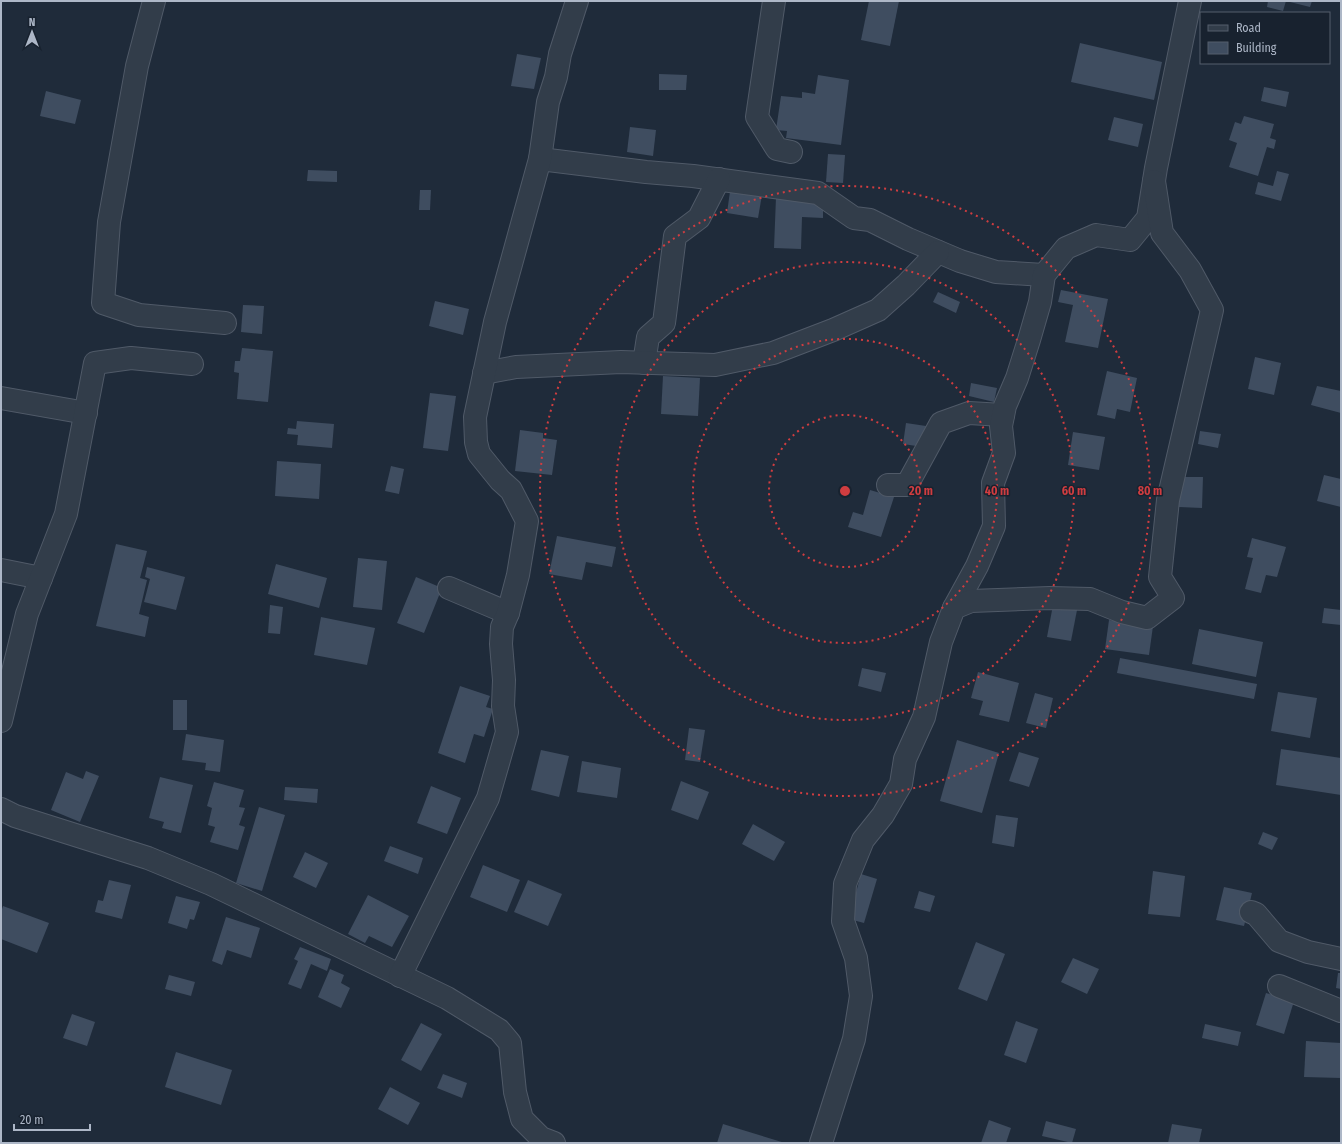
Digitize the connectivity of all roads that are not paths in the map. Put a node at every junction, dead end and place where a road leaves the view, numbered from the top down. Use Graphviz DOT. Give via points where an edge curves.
graph roads {
  1 [pos="154,1"];
  2 [pos="576,1"];
  3 [pos="774,1"];
  4 [pos="1190,1"];
  5 [pos="791,152"];
  6 [pos="540,159"];
  7 [pos="719,179"];
  8 [pos="1154,181"];
  9 [pos="938,252"];
  10 [pos="1044,275"];
  11 [pos="225,323"];
  12 [pos="644,363"];
  13 [pos="192,364"];
  14 [pos="484,373"];
  15 [pos="1,398"];
  16 [pos="86,413"];
  17 [pos="1003,416"];
  18 [pos="888,485"];
  19 [pos="1,570"];
  20 [pos="41,578"];
  21 [pos="449,588"];
  22 [pos="954,608"];
  23 [pos="508,613"];
  24 [pos="1,721"];
  25 [pos="1,809"];
  26 [pos="1251,912"];
  27 [pos="1341,959"];
  28 [pos="400,976"];
  29 [pos="1279,986"];
  30 [pos="1341,1011"];
  31 [pos="554,1143"];
  32 [pos="821,1143"];
  1 -- 11 [label="street" via="137,66 109,222 103,303 139,315"];
  2 -- 6 [label="street" via="548,102"];
  3 -- 5 [label="street" via="757,117 777,149"];
  4 -- 8 [label="street"];
  6 -- 7 [label="street"];
  6 -- 14 [label="street" via="494,322"];
  7 -- 9 [label="street" via="818,193 854,218 870,220"];
  7 -- 12 [label="street" via="699,218 675,236 664,323 648,337"];
  8 -- 10 [label="street" via="1148,218 1130,240 1096,235 1066,248"];
  8 -- 22 [label="street" via="1162,233 1190,270 1212,310 1168,500 1160,578 1173,598 1147,618 1122,612 1090,599 971,601"];
  9 -- 10 [label="street" via="996,272"];
  9 -- 12 [label="street" via="878,310 833,330 772,353 715,365"];
  10 -- 17 [label="street" via="1040,302 1029,340"];
  12 -- 14 [label="street" via="516,367"];
  13 -- 16 [label="street" via="131,358 95,363"];
  14 -- 23 [label="street" via="475,417 479,454 511,490 527,521"];
  15 -- 16 [label="street"];
  16 -- 20 [label="street" via="66,514"];
  17 -- 18 [label="street" via="969,413 941,424 907,486"];
  17 -- 22 [label="street" via="1001,426 1004,453 993,483 994,526 977,566"];
  19 -- 20 [label="street"];
  20 -- 24 [label="street" via="27,614"];
  21 -- 23 [label="street"];
  22 -- 32 [label="street" via="941,642 924,717 905,759 901,784 883,815 863,840 845,884 843,921 856,958 860,996 854,1039"];
  23 -- 28 [label="street" via="502,627 501,644 503,706 507,732 502,753 488,798"];
  25 -- 28 [label="street" via="15,816 155,860 211,884"];
  26 -- 27 [label="street" via="1256,914 1279,941 1308,952"];
  28 -- 31 [label="street" via="447,998 499,1030 510,1043 515,1092 522,1119 541,1138"];
  29 -- 30 [label="street"];
}
